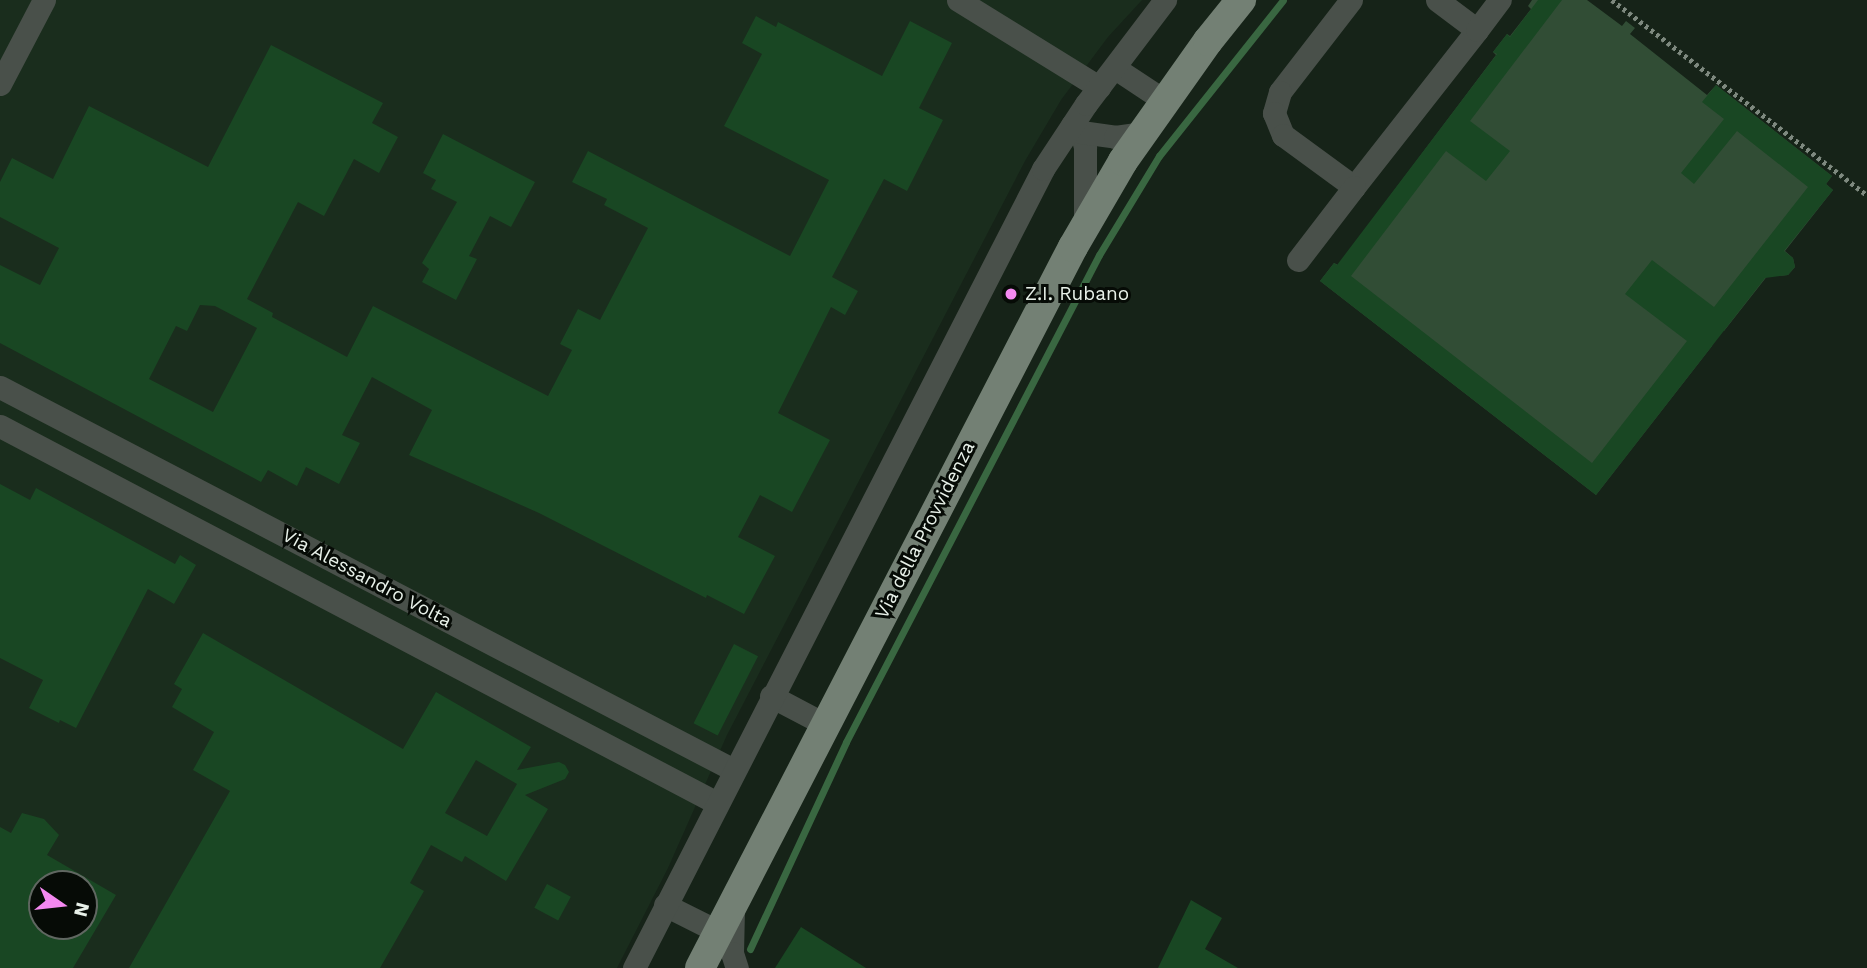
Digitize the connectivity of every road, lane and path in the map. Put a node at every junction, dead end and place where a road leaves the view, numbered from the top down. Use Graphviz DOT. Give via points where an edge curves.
graph roads {
  1 [pos="44,0"];
  2 [pos="958,0"];
  3 [pos="1165,0"];
  4 [pos="1241,0"];
  5 [pos="1351,0"];
  6 [pos="1437,0"];
  7 [pos="1500,0"];
  8 [pos="1612,0"];
  9 [pos="1477,30"];
  10 [pos="1115,68"];
  11 [pos="3,72"];
  12 [pos="1099,87"];
  13 [pos="1165,101"];
  14 [pos="1077,128"];
  15 [pos="1142,134"];
  16 [pos="1354,187"];
  17 [pos="1867,195"];
  18 [pos="1085,226"];
  19 [pos="1298,260"];
  20 [pos="0,387"];
  21 [pos="0,426"];
  22 [pos="251,518"];
  23 [pos="234,548"];
  24 [pos="312,550"];
  25 [pos="296,581"];
  26 [pos="771,696"];
  27 [pos="826,725"];
  28 [pos="734,770"];
  29 [pos="717,803"];
  30 [pos="665,905"];
  31 [pos="733,906"];
  32 [pos="719,932"];
  33 [pos="634,968"];
  34 [pos="699,968"];
  35 [pos="737,968"];
  1 -- 11 [label="street"];
  2 -- 12 [label="street"];
  3 -- 10 [label="street"];
  4 -- 13 [label="main road, Via della Provvidenza"];
  5 -- 16 [label="street" via="1280,92 1274,113 1283,135"];
  6 -- 9 [label="street"];
  7 -- 9 [label="street"];
  8 -- 17 [label="path"];
  9 -- 16 [label="street"];
  10 -- 12 [label="street"];
  10 -- 13 [label="street"];
  12 -- 14 [label="street"];
  13 -- 15 [label="main road, Via della Provvidenza"];
  14 -- 15 [label="street" via="1115,137"];
  14 -- 18 [label="street" via="1087,173"];
  14 -- 26 [label="street" via="1032,190"];
  15 -- 18 [label="main road, Via della Provvidenza"];
  16 -- 19 [label="street"];
  18 -- 27 [label="main road, Via della Provvidenza"];
  20 -- 22 [label="street, Via Alessandro Volta"];
  21 -- 23 [label="street, Via Alessandro Volta"];
  22 -- 23 [label="street"];
  22 -- 24 [label="street, Via Alessandro Volta"];
  23 -- 25 [label="street, Via Alessandro Volta"];
  24 -- 25 [label="street"];
  24 -- 28 [label="street, Via Alessandro Volta"];
  25 -- 29 [label="street, Via Alessandro Volta"];
  26 -- 27 [label="street"];
  26 -- 28 [label="street"];
  27 -- 31 [label="main road, Via della Provvidenza"];
  28 -- 29 [label="street"];
  29 -- 30 [label="street"];
  30 -- 32 [label="street"];
  30 -- 33 [label="street"];
  31 -- 32 [label="main road, Via della Provvidenza"];
  31 -- 35 [label="street" via="732,953"];
  32 -- 34 [label="main road, Via della Provvidenza"];
}
